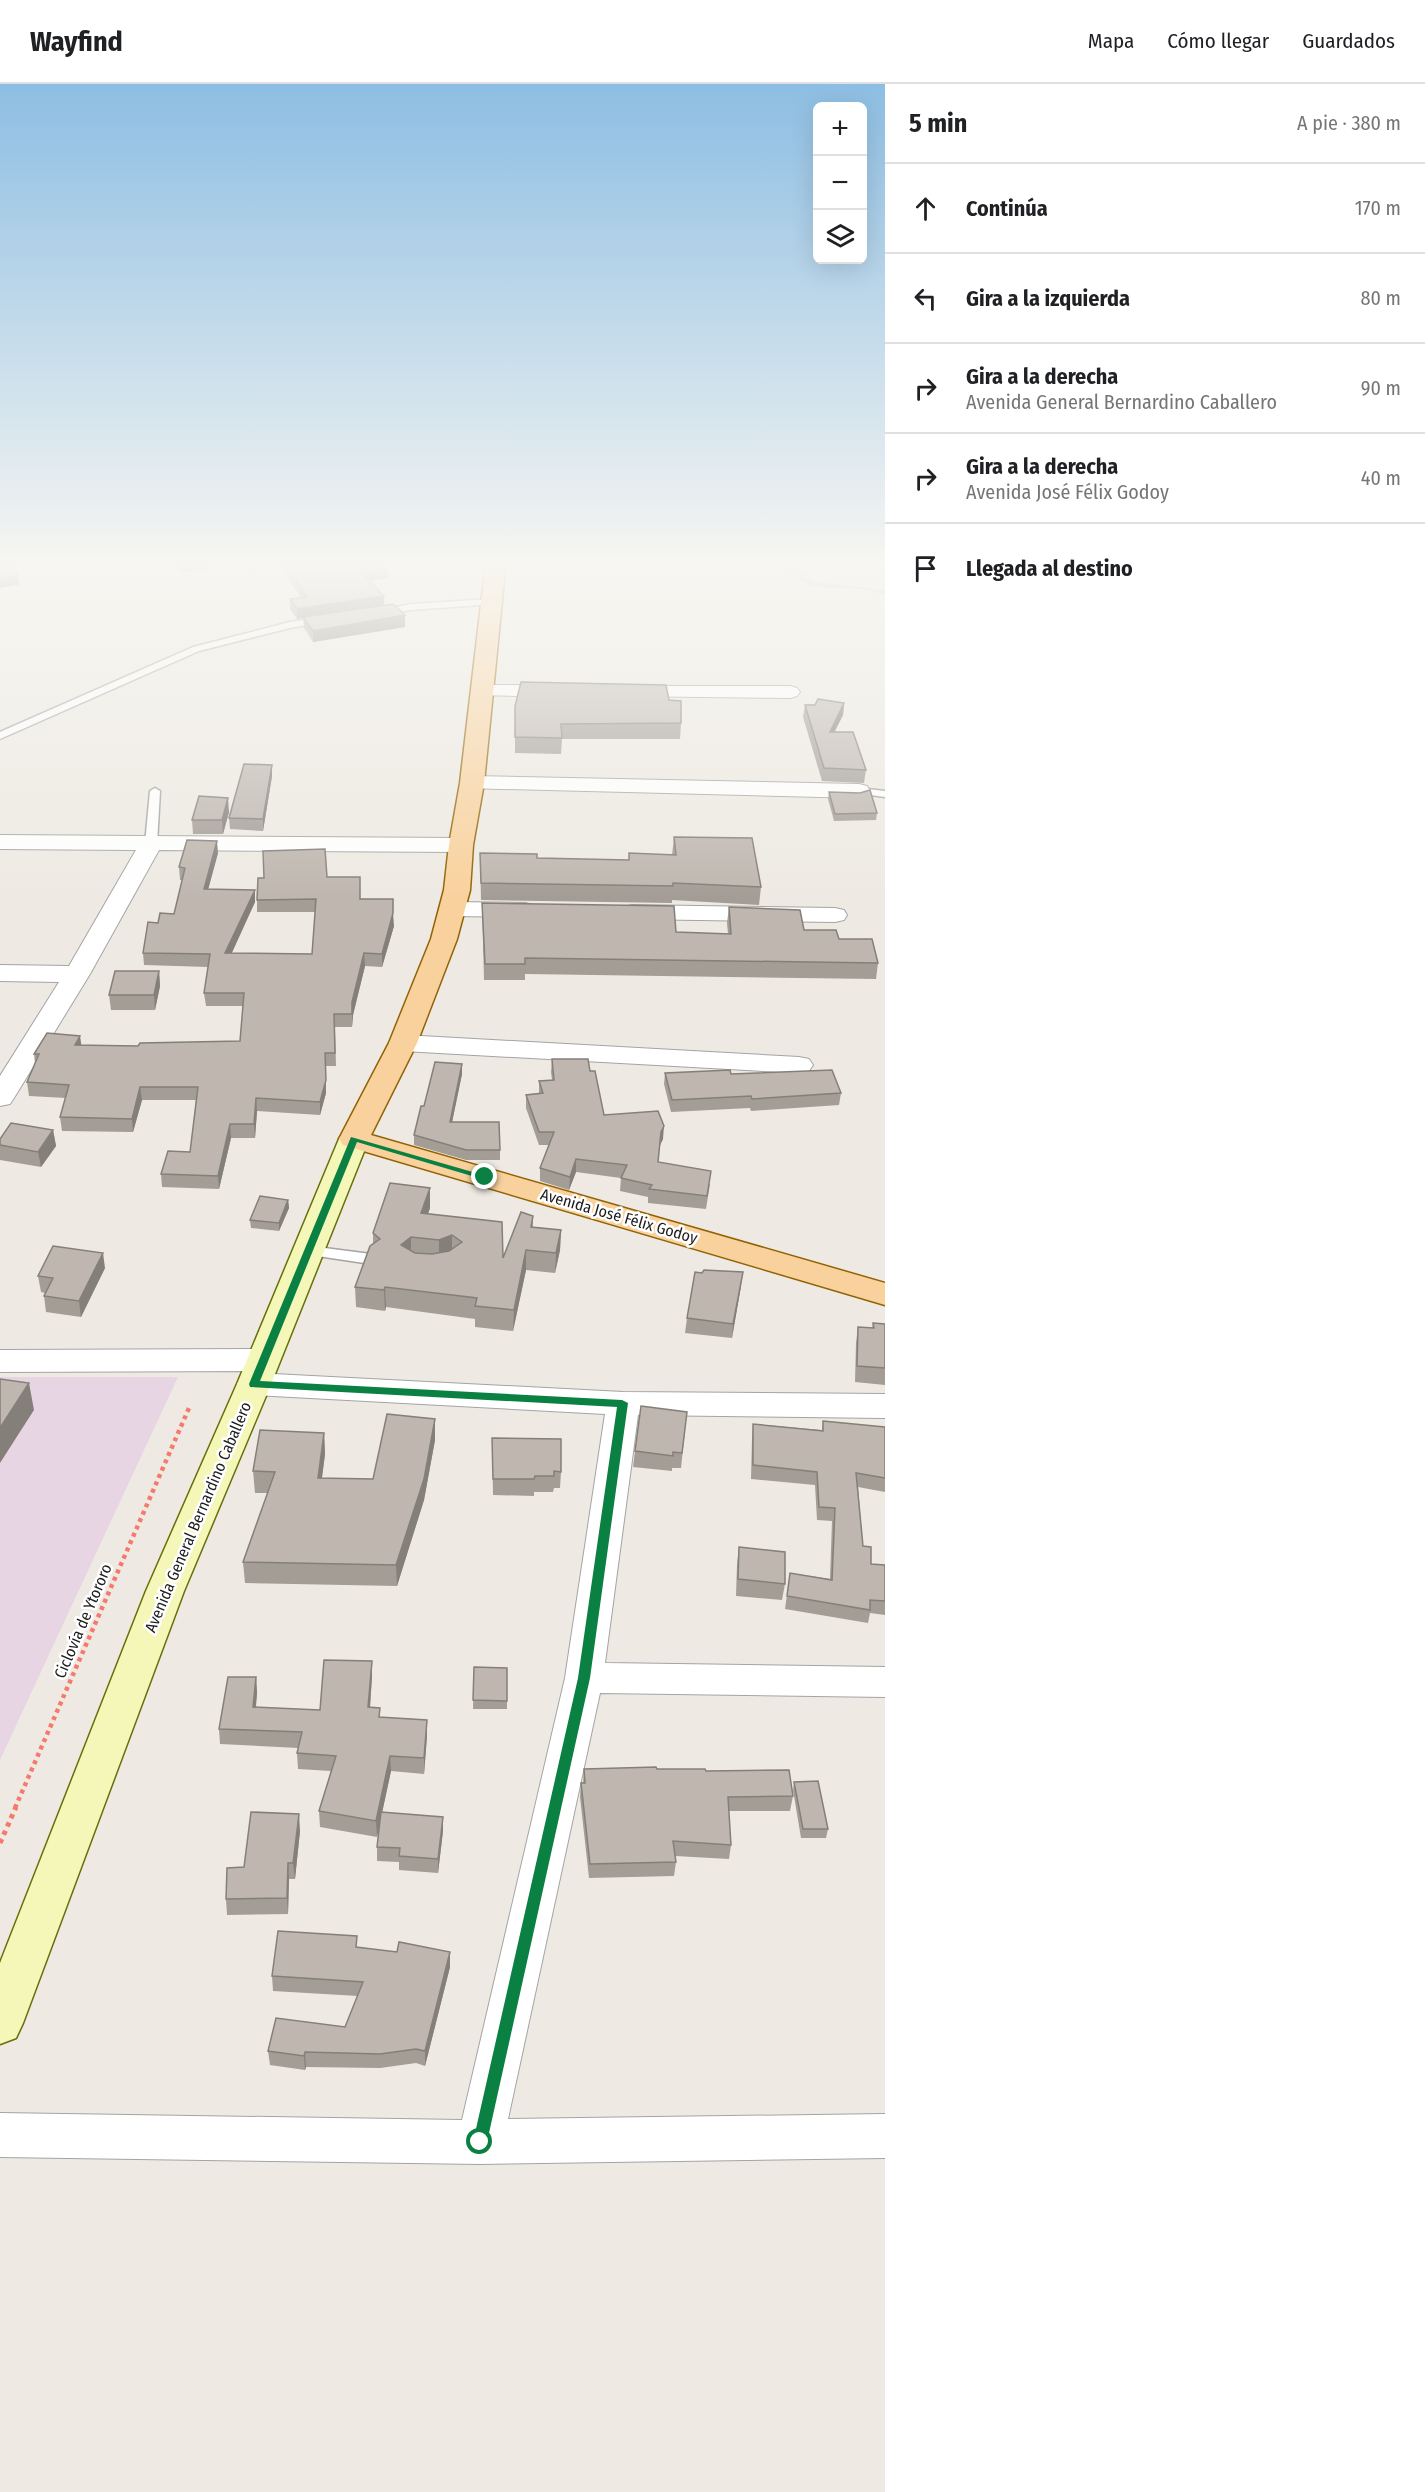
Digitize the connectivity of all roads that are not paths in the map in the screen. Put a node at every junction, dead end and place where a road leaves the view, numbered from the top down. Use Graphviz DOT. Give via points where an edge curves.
graph roads {
  1 [pos="141,673"];
  2 [pos="484,673"];
  3 [pos="482,691"];
  4 [pos="577,692"];
  5 [pos="601,692"];
  6 [pos="790,692"];
  7 [pos="0,736"];
  8 [pos="472,783"];
  9 [pos="155,791"];
  10 [pos="859,791"];
  11 [pos="885,794"];
  12 [pos="0,842"];
  13 [pos="152,844"];
  14 [pos="460,845"];
  15 [pos="452,909"];
  16 [pos="548,910"];
  17 [pos="608,911"];
  18 [pos="835,915"];
  19 [pos="0,973"];
  20 [pos="77,974"];
  21 [pos="403,1043"];
  22 [pos="799,1065"];
  23 [pos="0,1098"];
  24 [pos="354,1138"];
  25 [pos="309,1251"];
  26 [pos="371,1259"];
  27 [pos="885,1294"];
  28 [pos="0,1361"];
  29 [pos="259,1372"];
  30 [pos="622,1403"];
  31 [pos="885,1406"];
  32 [pos="584,1678"];
  33 [pos="885,1682"];
  34 [pos="0,2023"];
  35 [pos="0,2135"];
  36 [pos="885,2136"];
  37 [pos="480,2142"];
  1 -- 7 [label="lane"];
  2 -- 3 [label="main road, Avenida General Bernardino Caballero"];
  3 -- 4 [label="street"];
  3 -- 8 [label="main road, Avenida General Bernardino Caballero"];
  5 -- 6 [label="street"];
  8 -- 10 [label="street"];
  8 -- 14 [label="main road, Avenida General Bernardino Caballero"];
  9 -- 13 [label="lane"];
  10 -- 11 [label="lane"];
  12 -- 13 [label="street"];
  13 -- 14 [label="street"];
  13 -- 20 [label="street"];
  14 -- 15 [label="main road, Avenida General Bernardino Caballero"];
  15 -- 16 [label="street"];
  15 -- 21 [label="main road, Avenida General Bernardino Caballero"];
  17 -- 18 [label="street"];
  19 -- 20 [label="street"];
  20 -- 23 [label="street"];
  21 -- 22 [label="street"];
  21 -- 24 [label="main road, Avenida General Bernardino Caballero"];
  24 -- 25 [label="main road, Avenida General Bernardino Caballero"];
  24 -- 27 [label="main road, Avenida José Félix Godoy"];
  25 -- 26 [label="lane"];
  25 -- 29 [label="main road, Avenida General Bernardino Caballero"];
  28 -- 29 [label="street"];
  29 -- 30 [label="street"];
  29 -- 34 [label="main road, Avenida General Bernardino Caballero" via="165,1591"];
  30 -- 31 [label="street"];
  30 -- 32 [label="street"];
  32 -- 33 [label="street"];
  32 -- 37 [label="street"];
  35 -- 37 [label="street"];
  36 -- 37 [label="street"];
}
